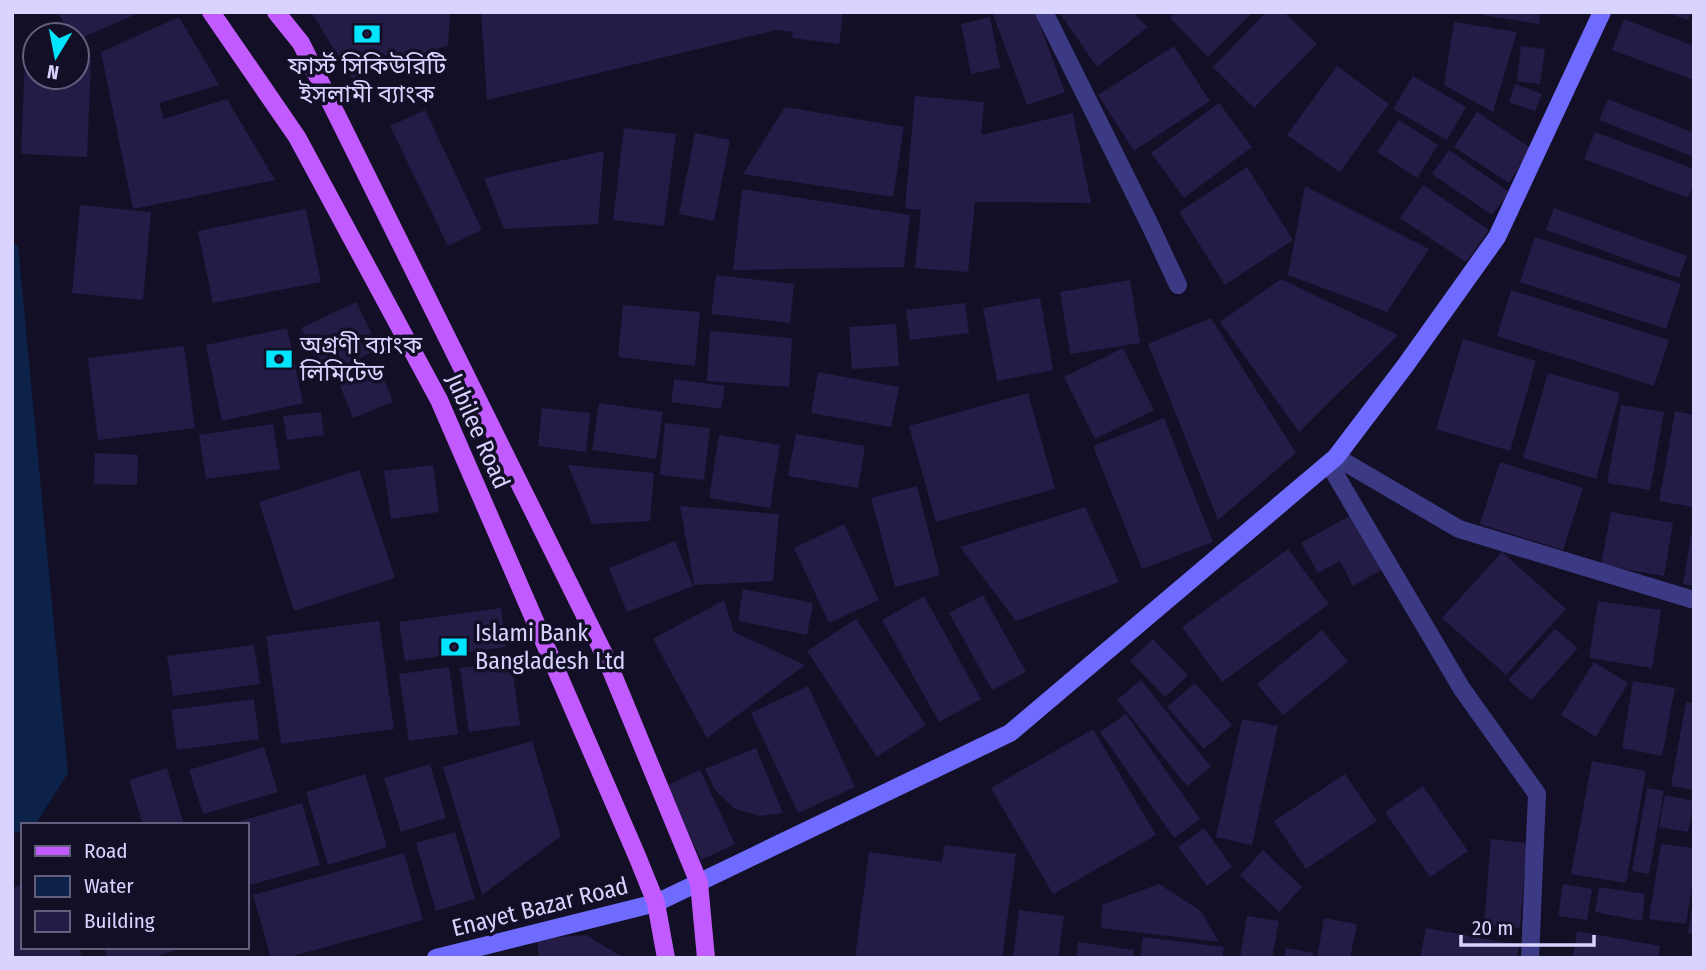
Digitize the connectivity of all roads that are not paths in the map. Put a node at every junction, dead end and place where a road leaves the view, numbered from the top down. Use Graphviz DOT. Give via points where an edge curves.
graph roads {
  1 [pos="211,12"];
  2 [pos="276,12"];
  3 [pos="1044,12"];
  4 [pos="1602,12"];
  5 [pos="1178,285"];
  6 [pos="1332,460"];
  7 [pos="1694,600"];
  8 [pos="699,883"];
  9 [pos="656,903"];
  10 [pos="436,958"];
  11 [pos="666,958"];
  12 [pos="706,958"];
  13 [pos="1530,958"];
  1 -- 9 [label="main road, Jubilee Road" via="297,137 439,400"];
  2 -- 8 [label="main road" via="301,43 600,646"];
  3 -- 5 [label="street"];
  4 -- 6 [label="street, Enayet Bazar Road" via="1497,237"];
  6 -- 7 [label="street" via="1459,529"];
  6 -- 8 [label="street, Enayet Bazar Road" via="1010,733"];
  6 -- 13 [label="street" via="1462,689 1537,794"];
  8 -- 9 [label="street, Enayet Bazar Road"];
  8 -- 12 [label="main road"];
  9 -- 10 [label="street, Enayet Bazar Road"];
  9 -- 11 [label="main road, Jubilee Road"];
}
